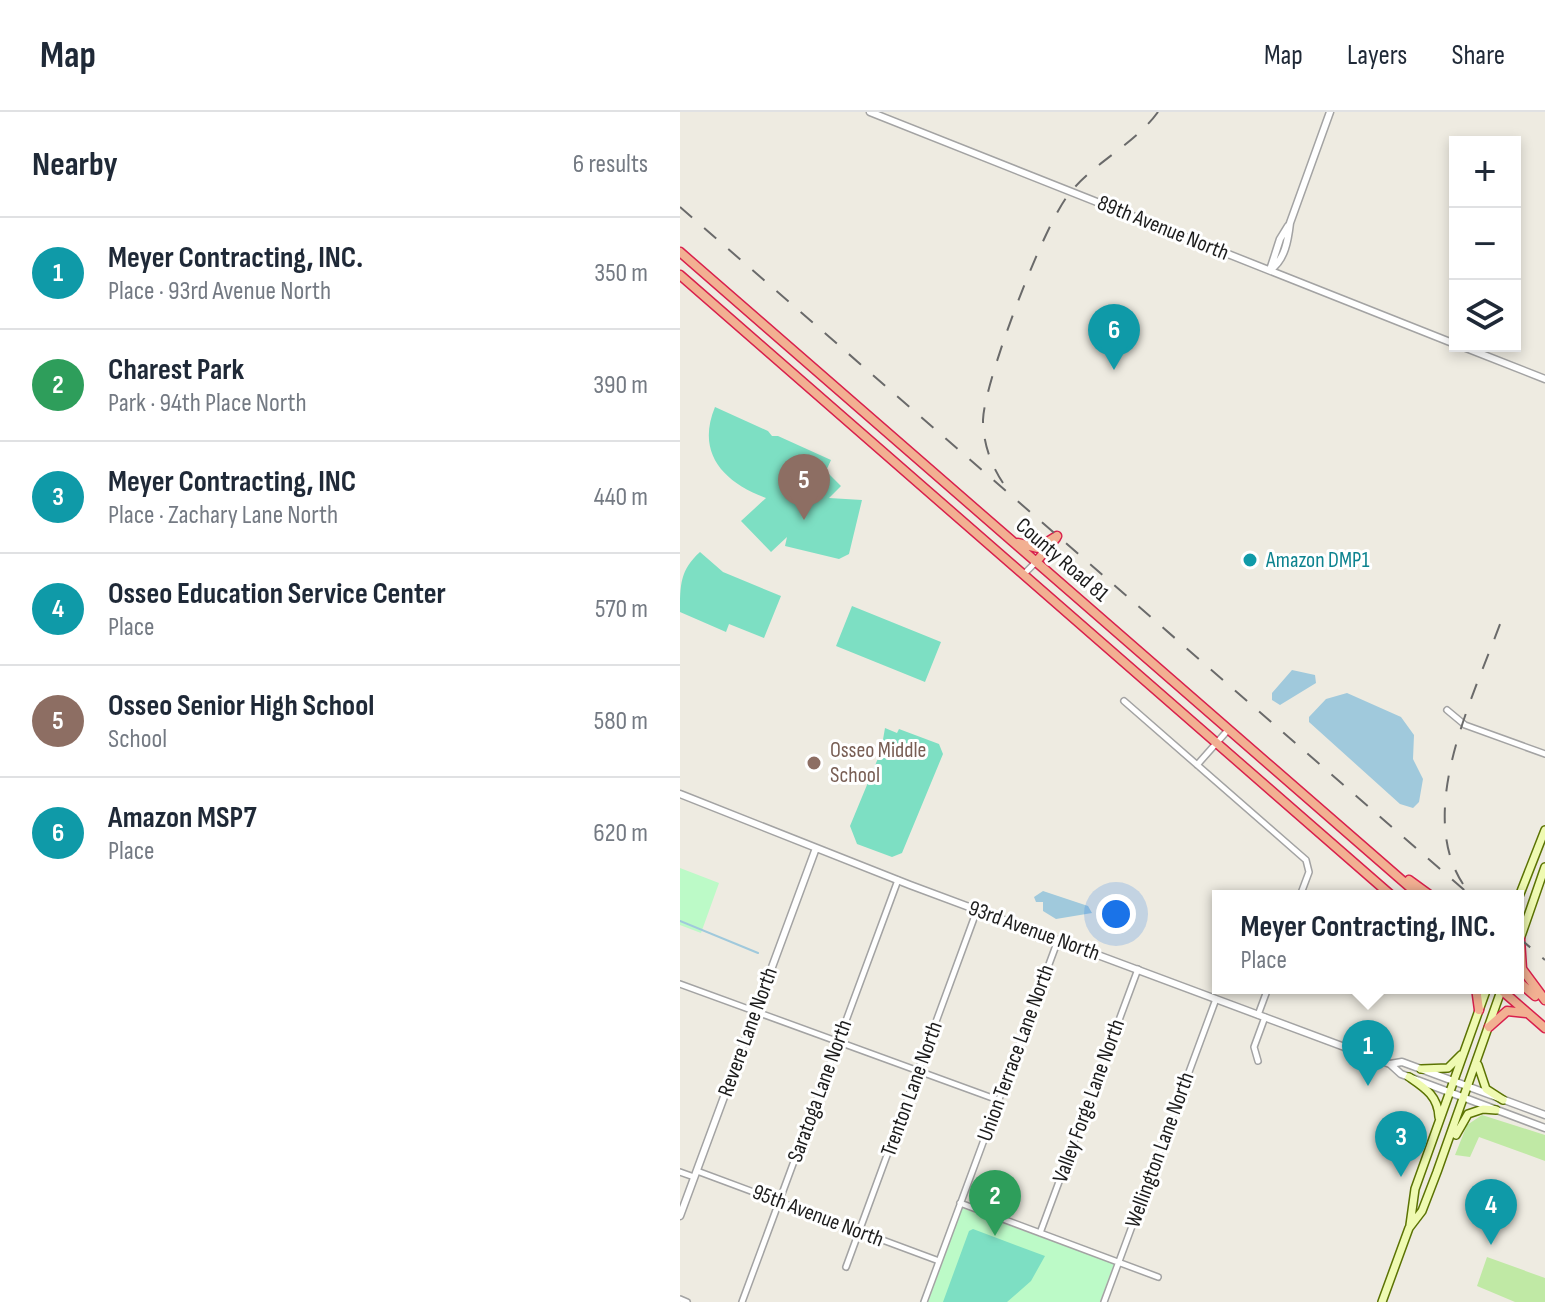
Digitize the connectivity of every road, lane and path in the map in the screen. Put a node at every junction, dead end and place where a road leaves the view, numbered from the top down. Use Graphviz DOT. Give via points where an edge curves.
graph roads {
  1 [pos="870,112"];
  2 [pos="1330,112"];
  3 [pos="680,252"];
  4 [pos="1270,270"];
  5 [pos="680,275"];
  6 [pos="1449,342"];
  7 [pos="1476,352"];
  8 [pos="1545,379"];
  9 [pos="1012,540"];
  10 [pos="1036,562"];
  11 [pos="1024,574"];
  12 [pos="1124,701"];
  13 [pos="1447,710"];
  14 [pos="1229,729"];
  15 [pos="1217,742"];
  16 [pos="1545,754"];
  17 [pos="1197,765"];
  18 [pos="680,794"];
  19 [pos="1545,830"];
  20 [pos="816,848"];
  21 [pos="1378,860"];
  22 [pos="1545,867"];
  23 [pos="898,880"];
  24 [pos="1302,890"];
  25 [pos="1385,890"];
  26 [pos="1413,890"];
  27 [pos="1422,890"];
  28 [pos="1522,890"];
  29 [pos="977,910"];
  30 [pos="1524,928"];
  31 [pos="1058,940"];
  32 [pos="1138,969"];
  33 [pos="1524,972"];
  34 [pos="680,984"];
  35 [pos="1524,986"];
  36 [pos="1267,994"];
  37 [pos="1477,994"];
  38 [pos="1485,994"];
  39 [pos="1499,994"];
  40 [pos="1507,994"];
  41 [pos="1216,999"];
  42 [pos="1545,1002"];
  43 [pos="1479,1010"];
  44 [pos="756,1012"];
  45 [pos="1528,1013"];
  46 [pos="1262,1016"];
  47 [pos="1489,1027"];
  48 [pos="1545,1028"];
  49 [pos="838,1040"];
  50 [pos="1465,1050"];
  51 [pos="1479,1054"];
  52 [pos="1258,1061"];
  53 [pos="1390,1064"];
  54 [pos="1421,1069"];
  55 [pos="919,1071"];
  56 [pos="1409,1077"];
  57 [pos="1454,1082"];
  58 [pos="1468,1087"];
  59 [pos="1450,1093"];
  60 [pos="1464,1098"];
  61 [pos="998,1100"];
  62 [pos="1503,1100"];
  63 [pos="1496,1110"];
  64 [pos="1545,1115"];
  65 [pos="1439,1122"];
  66 [pos="1545,1128"];
  67 [pos="680,1172"];
  68 [pos="1437,1172"];
  69 [pos="696,1174"];
  70 [pos="779,1201"];
  71 [pos="960,1203"];
  72 [pos="680,1216"];
  73 [pos="1409,1228"];
  74 [pos="860,1232"];
  75 [pos="1040,1233"];
  76 [pos="939,1261"];
  77 [pos="1119,1262"];
  78 [pos="846,1267"];
  79 [pos="1158,1277"];
  80 [pos="680,1299"];
  81 [pos="687,1302"];
  82 [pos="742,1302"];
  83 [pos="924,1302"];
  84 [pos="1104,1302"];
  85 [pos="1382,1302"];
  1 -- 4 [label="street, 89th Avenue North"];
  2 -- 4 [label="street"];
  3 -- 9 [label="highway, County Road 81"];
  4 -- 6 [label="street, 89th Avenue North"];
  5 -- 11 [label="highway, County Road 81"];
  7 -- 8 [label="street"];
  9 -- 10 [label="highway, County Road 81"];
  9 -- 10 [label="highway" via="1038,548 1057,536"];
  10 -- 11 [label="street"];
  10 -- 14 [label="highway, County Road 81"];
  11 -- 15 [label="highway, County Road 81"];
  12 -- 17 [label="street"];
  13 -- 16 [label="street" via="1465,725"];
  14 -- 15 [label="street"];
  14 -- 21 [label="highway, County Road 81"];
  15 -- 17 [label="street"];
  15 -- 25 [label="highway, County Road 81"];
  17 -- 24 [label="street" via="1309,864"];
  18 -- 20 [label="street, 93rd Avenue North"];
  19 -- 28 [label="main road"];
  20 -- 23 [label="street, 93rd Avenue North"];
  20 -- 44 [label="street, Revere Lane North"];
  21 -- 26 [label="highway, County Road 81"];
  21 -- 27 [label="highway"];
  22 -- 30 [label="main road"];
  23 -- 29 [label="street, 93rd Avenue North"];
  23 -- 49 [label="street, Saratoga Lane North"];
  29 -- 31 [label="street, 93rd Avenue North"];
  29 -- 55 [label="street, Trenton Lane North"];
  31 -- 32 [label="street, 93rd Avenue North"];
  31 -- 61 [label="street, Union Terrace Lane North"];
  32 -- 41 [label="street, 93rd Avenue North"];
  32 -- 75 [label="street, Valley Forge Lane North"];
  33 -- 42 [label="highway"];
  34 -- 44 [label="street"];
  35 -- 42 [label="highway"];
  36 -- 46 [label="street"];
  37 -- 43 [label="highway"];
  38 -- 43 [label="main road"];
  39 -- 47 [label="main road"];
  40 -- 45 [label="highway"];
  41 -- 46 [label="street, 93rd Avenue North"];
  41 -- 77 [label="street, Wellington Lane North"];
  43 -- 50 [label="main road"];
  44 -- 49 [label="street"];
  44 -- 69 [label="street, Revere Lane North"];
  45 -- 47 [label="highway" via="1507,1011"];
  45 -- 48 [label="highway"];
  46 -- 52 [label="street" via="1254,1047"];
  46 -- 53 [label="street, 93rd Avenue North"];
  47 -- 51 [label="main road"];
  49 -- 55 [label="street"];
  49 -- 70 [label="street, Saratoga Lane North"];
  50 -- 54 [label="main road" via="1448,1068"];
  50 -- 57 [label="main road"];
  51 -- 58 [label="main road"];
  51 -- 62 [label="main road" via="1481,1080"];
  53 -- 54 [label="street, 93rd Avenue North"];
  53 -- 56 [label="street, 93rd Avenue North"];
  54 -- 57 [label="street, 93rd Avenue North"];
  55 -- 61 [label="street"];
  55 -- 74 [label="street, Trenton Lane North"];
  56 -- 59 [label="street, 93rd Avenue North"];
  56 -- 65 [label="main road" via="1435,1098"];
  57 -- 58 [label="street, 93rd Avenue North"];
  57 -- 59 [label="main road"];
  58 -- 60 [label="main road"];
  58 -- 62 [label="street, 93rd Avenue North"];
  59 -- 60 [label="street, 93rd Avenue North"];
  59 -- 65 [label="main road"];
  60 -- 63 [label="street, 93rd Avenue North"];
  60 -- 68 [label="main road"];
  61 -- 71 [label="street, Union Terrace Lane North"];
  62 -- 64 [label="street, 93rd Avenue North"];
  63 -- 66 [label="street, 93rd Avenue North"];
  63 -- 68 [label="main road" via="1477,1110 1465,1117"];
  65 -- 73 [label="main road" via="1415,1189"];
  67 -- 69 [label="street, 95th Avenue North"];
  68 -- 73 [label="main road" via="1422,1211"];
  69 -- 70 [label="street, 95th Avenue North"];
  69 -- 72 [label="street, Revere Lane North"];
  70 -- 74 [label="street, 95th Avenue North"];
  70 -- 82 [label="street, Saratoga Lane North"];
  71 -- 75 [label="street"];
  71 -- 76 [label="street, Union Terrace Lane North"];
  73 -- 85 [label="main road"];
  74 -- 76 [label="street, 95th Avenue North"];
  74 -- 78 [label="street, Trenton Lane North"];
  75 -- 77 [label="street"];
  76 -- 83 [label="street, Union Terrace Lane North"];
  77 -- 79 [label="street"];
  77 -- 84 [label="street, Wellington Lane North"];
  80 -- 81 [label="street"];
}
